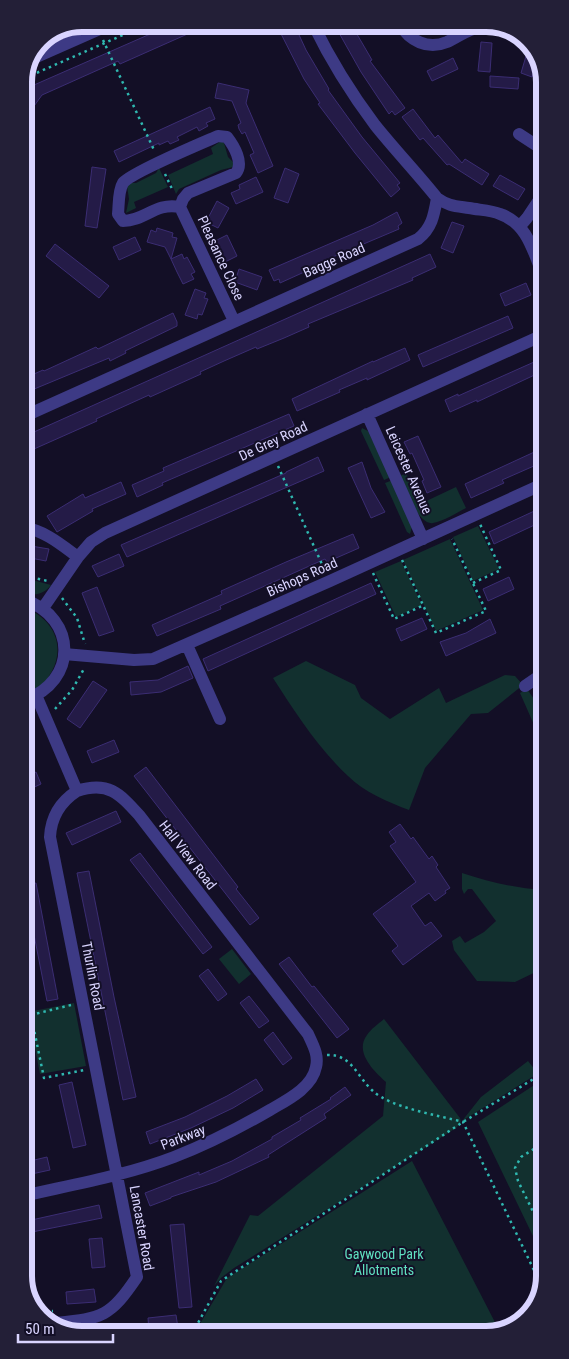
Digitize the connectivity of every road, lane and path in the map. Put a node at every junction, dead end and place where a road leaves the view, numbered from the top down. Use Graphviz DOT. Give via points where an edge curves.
graph roads {
  1 [pos="91,32"];
  2 [pos="99,32"];
  3 [pos="129,32"];
  4 [pos="317,33"];
  5 [pos="406,33"];
  6 [pos="466,33"];
  7 [pos="104,43"];
  8 [pos="41,55"];
  9 [pos="33,74"];
  10 [pos="519,134"];
  11 [pos="536,145"];
  12 [pos="160,162"];
  13 [pos="437,198"];
  14 [pos="536,204"];
  15 [pos="180,207"];
  16 [pos="520,226"];
  17 [pos="536,258"];
  18 [pos="234,321"];
  19 [pos="536,338"];
  20 [pos="33,412"];
  21 [pos="367,414"];
  22 [pos="274,457"];
  23 [pos="536,487"];
  24 [pos="476,515"];
  25 [pos="447,529"];
  26 [pos="33,530"];
  27 [pos="423,539"];
  28 [pos="398,550"];
  29 [pos="78,557"];
  30 [pos="369,563"];
  31 [pos="33,577"];
  32 [pos="330,581"];
  33 [pos="473,583"];
  34 [pos="56,589"];
  35 [pos="33,603"];
  36 [pos="424,605"];
  37 [pos="43,608"];
  38 [pos="187,645"];
  39 [pos="64,654"];
  40 [pos="85,655"];
  41 [pos="536,678"];
  42 [pos="525,686"];
  43 [pos="32,697"];
  44 [pos="32,700"];
  45 [pos="43,714"];
  46 [pos="220,719"];
  47 [pos="77,791"];
  48 [pos="82,1003"];
  49 [pos="32,1015"];
  50 [pos="32,1021"];
  51 [pos="317,1056"];
  52 [pos="96,1067"];
  53 [pos="536,1077"];
  54 [pos="463,1122"];
  55 [pos="536,1148"];
  56 [pos="117,1175"];
  57 [pos="32,1194"];
  58 [pos="536,1217"];
  59 [pos="536,1274"];
  60 [pos="63,1322"];
  61 [pos="196,1326"];
  1 -- 8 [label="street"];
  2 -- 7 [label="path"];
  3 -- 7 [label="path"];
  4 -- 13 [label="street" via="335,66 376,126"];
  5 -- 6 [label="street" via="410,38 432,45"];
  7 -- 9 [label="path"];
  7 -- 12 [label="path"];
  10 -- 11 [label="street"];
  12 -- 15 [label="path"];
  12 -- 15 [label="street, Pleasance Close" via="123,183 118,214 123,221 130,221 162,206"];
  12 -- 15 [label="street, Pleasance Close" via="223,135 230,141 240,163 236,173 188,193"];
  13 -- 16 [label="street" via="446,205 499,213"];
  13 -- 18 [label="street, Bagge Road" via="434,218 425,234 418,239"];
  14 -- 16 [label="street"];
  15 -- 18 [label="street, Pleasance Close"];
  16 -- 17 [label="street"];
  18 -- 20 [label="street, Bagge Road"];
  19 -- 21 [label="street, De Grey Road"];
  21 -- 22 [label="street, De Grey Road"];
  21 -- 27 [label="street, Leicester Avenue"];
  22 -- 29 [label="street, De Grey Road" via="105,534 91,542"];
  22 -- 32 [label="path"];
  23 -- 24 [label="street, Bishops Road"];
  24 -- 25 [label="street, Bishops Road"];
  24 -- 33 [label="path" via="501,570"];
  25 -- 27 [label="street, Bishops Road"];
  25 -- 33 [label="path"];
  26 -- 29 [label="street"];
  27 -- 28 [label="street, Bishops Road"];
  28 -- 30 [label="street, Bishops Road"];
  28 -- 36 [label="path"];
  29 -- 34 [label="street, De Grey Road"];
  30 -- 32 [label="street, Bishops Road"];
  30 -- 36 [label="path" via="394,620"];
  31 -- 34 [label="path" via="51,583"];
  32 -- 38 [label="street, Bishops Road"];
  33 -- 36 [label="path" via="486,611 436,633"];
  34 -- 37 [label="street, De Grey Road"];
  34 -- 40 [label="path" via="77,618 84,636"];
  35 -- 37 [label="street"];
  37 -- 39 [label="street" via="60,628"];
  38 -- 40 [label="street, Bishops Road" via="153,659"];
  38 -- 46 [label="street"];
  39 -- 40 [label="street, Bishops Road"];
  39 -- 43 [label="street" via="56,679"];
  40 -- 45 [label="path" via="84,668 72,690 51,713"];
  41 -- 42 [label="street"];
  44 -- 45 [label="street"];
  45 -- 47 [label="street"];
  47 -- 48 [label="street, Thurlin Road" via="61,804 51,824 50,837"];
  47 -- 51 [label="street, Hall View Road" via="102,788 123,796 308,1034"];
  48 -- 49 [label="path"];
  48 -- 52 [label="street, Thurlin Road"];
  50 -- 52 [label="path" via="44,1078"];
  51 -- 54 [label="path" via="336,1054 348,1060 373,1091 387,1101"];
  51 -- 56 [label="street, Parkway" via="312,1078 301,1090 240,1128 173,1158"];
  52 -- 56 [label="street, Thurlin Road"];
  53 -- 54 [label="path"];
  54 -- 59 [label="path"];
  54 -- 61 [label="path" via="221,1281"];
  55 -- 58 [label="path" via="521,1158 515,1168"];
  56 -- 57 [label="street, Parkway"];
  56 -- 60 [label="street, Lancaster Road" via="138,1277 111,1310 99,1316"];
}
